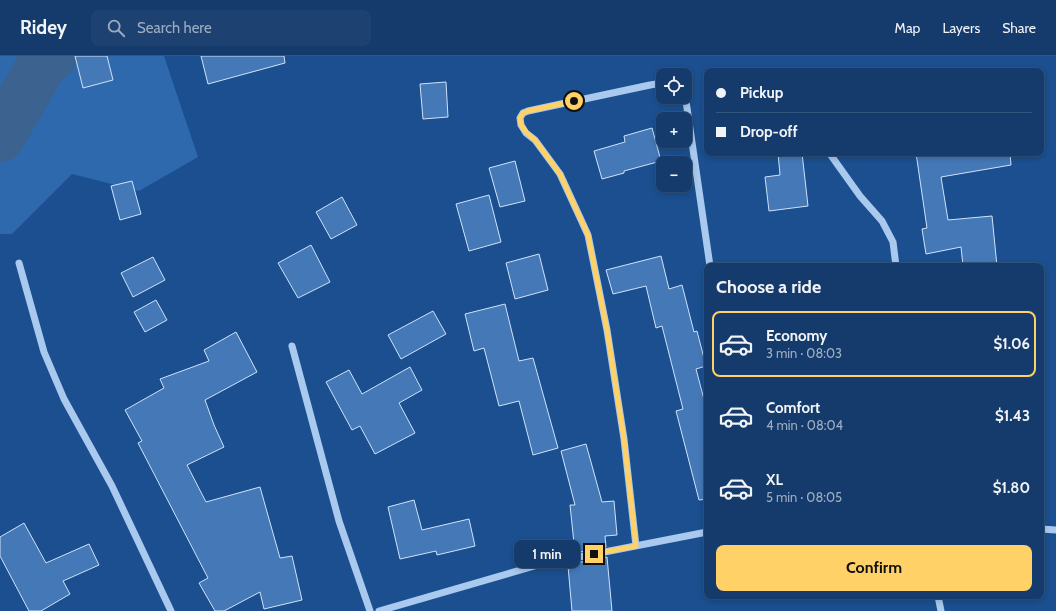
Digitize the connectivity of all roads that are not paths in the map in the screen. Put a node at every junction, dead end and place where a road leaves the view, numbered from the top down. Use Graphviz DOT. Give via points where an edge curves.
graph roads {
  1 [pos="656,84"];
  2 [pos="686,104"];
  3 [pos="831,156"];
  4 [pos="19,263"];
  5 [pos="710,263"];
  6 [pos="896,263"];
  7 [pos="292,346"];
  8 [pos="1044,529"];
  9 [pos="1056,530"];
  10 [pos="704,533"];
  11 [pos="636,546"];
  12 [pos="939,599"];
  13 [pos="171,611"];
  14 [pos="370,611"];
  15 [pos="379,611"];
  16 [pos="941,611"];
  1 -- 11 [label="street" via="528,111 520,118 526,132 560,174 588,235 607,330 624,439"];
  2 -- 5 [label="street"];
  3 -- 6 [label="street" via="860,196 882,221 893,242"];
  4 -- 13 [label="street" via="44,352 64,399 112,486"];
  7 -- 14 [label="street" via="339,521"];
  8 -- 9 [label="street"];
  10 -- 11 [label="street"];
  11 -- 15 [label="street" via="538,565"];
  12 -- 16 [label="street"];
}
